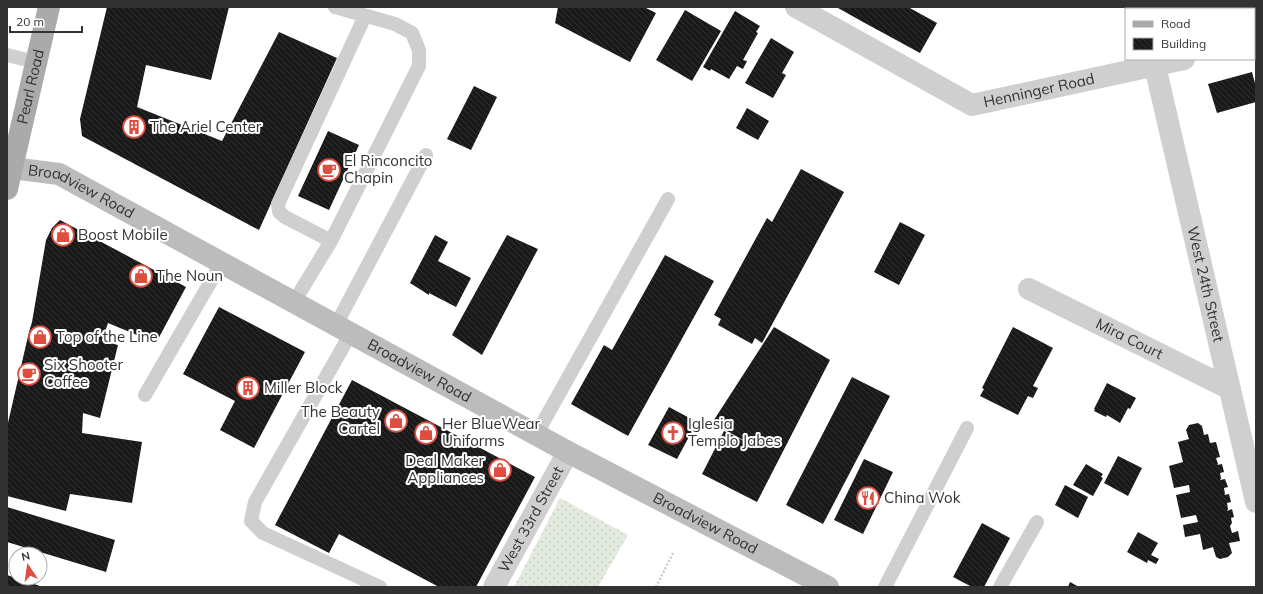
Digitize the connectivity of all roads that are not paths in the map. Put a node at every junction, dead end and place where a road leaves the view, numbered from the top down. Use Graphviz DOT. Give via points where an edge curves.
graph roads {
  1 [pos="49,7"];
  2 [pos="335,7"];
  3 [pos="796,7"];
  4 [pos="365,16"];
  5 [pos="7,55"];
  6 [pos="1180,60"];
  7 [pos="36,62"];
  8 [pos="1155,66"];
  9 [pos="426,155"];
  10 [pos="10,168"];
  11 [pos="7,189"];
  12 [pos="668,199"];
  13 [pos="331,241"];
  14 [pos="222,262"];
  15 [pos="1029,289"];
  16 [pos="294,302"];
  17 [pos="343,329"];
  18 [pos="1230,389"];
  19 [pos="145,395"];
  20 [pos="968,428"];
  21 [pos="536,435"];
  22 [pos="568,452"];
  23 [pos="1256,502"];
  24 [pos="1037,522"];
  25 [pos="816,584"];
  26 [pos="380,587"];
  27 [pos="494,587"];
  28 [pos="885,587"];
  29 [pos="1000,587"];
  1 -- 7 [label="main road, Pearl Road"];
  2 -- 4 [label="lane"];
  3 -- 8 [label="street, Henninger Road" via="972,105"];
  4 -- 13 [label="lane" via="278,204 279,212 285,217"];
  4 -- 13 [label="lane" via="395,24 412,33 420,50 420,66"];
  5 -- 7 [label="lane"];
  6 -- 8 [label="street, Henninger Road"];
  7 -- 10 [label="main road, Pearl Road"];
  8 -- 18 [label="street, West 24th Street"];
  9 -- 17 [label="lane"];
  10 -- 11 [label="main road, Pearl Road"];
  10 -- 14 [label="main road, Broadview Road" via="59,174"];
  12 -- 21 [label="lane"];
  13 -- 16 [label="lane"];
  14 -- 16 [label="main road, Broadview Road"];
  14 -- 19 [label="lane"];
  15 -- 18 [label="street, Mira Court"];
  16 -- 17 [label="main road, Broadview Road"];
  17 -- 21 [label="main road, Broadview Road"];
  17 -- 26 [label="lane" via="255,502 251,521 263,533"];
  18 -- 23 [label="street, West 24th Street"];
  20 -- 28 [label="lane"];
  21 -- 22 [label="main road, Broadview Road"];
  22 -- 25 [label="main road, Broadview Road"];
  22 -- 27 [label="street, West 33rd Street"];
  24 -- 29 [label="lane"];
}
